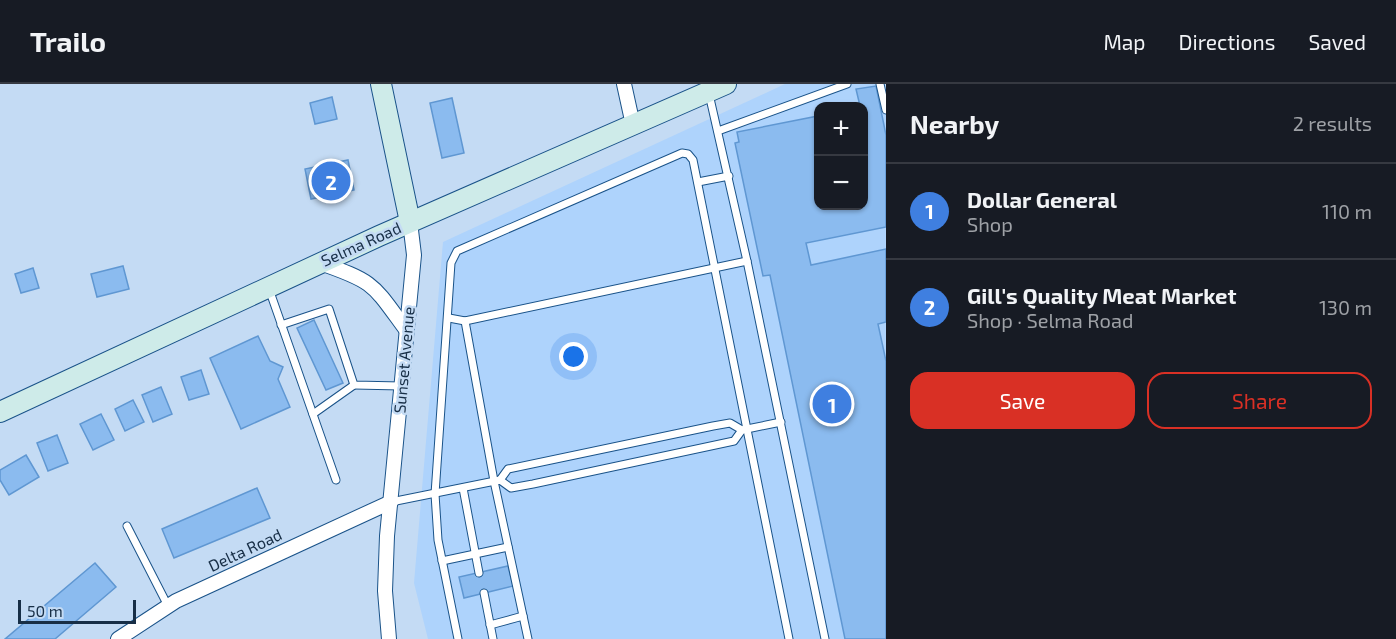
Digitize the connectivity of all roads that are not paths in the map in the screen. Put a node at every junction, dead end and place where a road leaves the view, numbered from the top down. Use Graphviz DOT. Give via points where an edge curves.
graph roads {
  1 [pos="381,84"];
  2 [pos="624,84"];
  3 [pos="847,84"];
  4 [pos="880,84"];
  5 [pos="717,88"];
  6 [pos="886,110"];
  7 [pos="633,125"];
  8 [pos="718,131"];
  9 [pos="729,176"];
  10 [pos="698,182"];
  11 [pos="410,222"];
  12 [pos="747,261"];
  13 [pos="320,263"];
  14 [pos="715,268"];
  15 [pos="268,287"];
  16 [pos="449,318"];
  17 [pos="465,321"];
  18 [pos="281,325"];
  19 [pos="407,331"];
  20 [pos="354,385"];
  21 [pos="402,386"];
  22 [pos="0,411"];
  23 [pos="313,414"];
  24 [pos="781,422"];
  25 [pos="745,430"];
  26 [pos="336,480"];
  27 [pos="497,481"];
  28 [pos="463,488"];
  29 [pos="435,494"];
  30 [pos="391,502"];
  31 [pos="127,526"];
  32 [pos="508,547"];
  33 [pos="476,554"];
  34 [pos="442,561"];
  35 [pos="479,573"];
  36 [pos="484,593"];
  37 [pos="168,606"];
  38 [pos="523,616"];
  39 [pos="490,625"];
  40 [pos="118,639"];
  41 [pos="389,639"];
  42 [pos="458,639"];
  43 [pos="494,639"];
  44 [pos="528,639"];
  45 [pos="789,639"];
  46 [pos="825,639"];
  1 -- 11 [label="street, Sunset Avenue"];
  2 -- 7 [label="street"];
  3 -- 8 [label="lane"];
  4 -- 6 [label="lane"];
  5 -- 7 [label="street, Selma Road"];
  5 -- 8 [label="lane"];
  7 -- 11 [label="street, Selma Road"];
  8 -- 9 [label="lane"];
  9 -- 10 [label="lane"];
  9 -- 12 [label="lane"];
  10 -- 14 [label="lane"];
  10 -- 16 [label="lane" via="693,160 682,153 457,250 451,263"];
  11 -- 13 [label="street, Selma Road"];
  11 -- 19 [label="street, Sunset Avenue" via="414,255"];
  12 -- 14 [label="lane"];
  12 -- 24 [label="lane"];
  13 -- 15 [label="street, Selma Road"];
  13 -- 19 [label="street" via="359,276 374,286"];
  14 -- 17 [label="lane"];
  14 -- 25 [label="lane"];
  15 -- 18 [label="lane"];
  15 -- 22 [label="street, Selma Road"];
  16 -- 17 [label="lane"];
  16 -- 29 [label="lane"];
  17 -- 27 [label="lane"];
  18 -- 20 [label="lane" via="329,309"];
  18 -- 23 [label="lane"];
  19 -- 21 [label="street, Sunset Avenue"];
  20 -- 21 [label="lane"];
  20 -- 23 [label="lane"];
  21 -- 30 [label="street, Sunset Avenue"];
  23 -- 26 [label="lane"];
  24 -- 25 [label="lane"];
  24 -- 46 [label="lane"];
  25 -- 27 [label="lane" via="734,441 533,484 511,488"];
  25 -- 27 [label="lane" via="730,423 713,426 508,469"];
  25 -- 45 [label="lane"];
  27 -- 28 [label="lane"];
  27 -- 32 [label="lane"];
  28 -- 29 [label="lane"];
  28 -- 33 [label="lane"];
  29 -- 30 [label="lane"];
  29 -- 34 [label="lane"];
  30 -- 37 [label="street, Delta Road"];
  30 -- 41 [label="street, Sunset Avenue" via="385,591"];
  31 -- 37 [label="lane"];
  32 -- 33 [label="lane"];
  32 -- 38 [label="lane"];
  33 -- 34 [label="lane"];
  33 -- 35 [label="lane"];
  34 -- 42 [label="lane"];
  36 -- 39 [label="lane"];
  37 -- 40 [label="street, Delta Road"];
  38 -- 39 [label="lane"];
  38 -- 44 [label="lane"];
  39 -- 43 [label="lane"];
}
